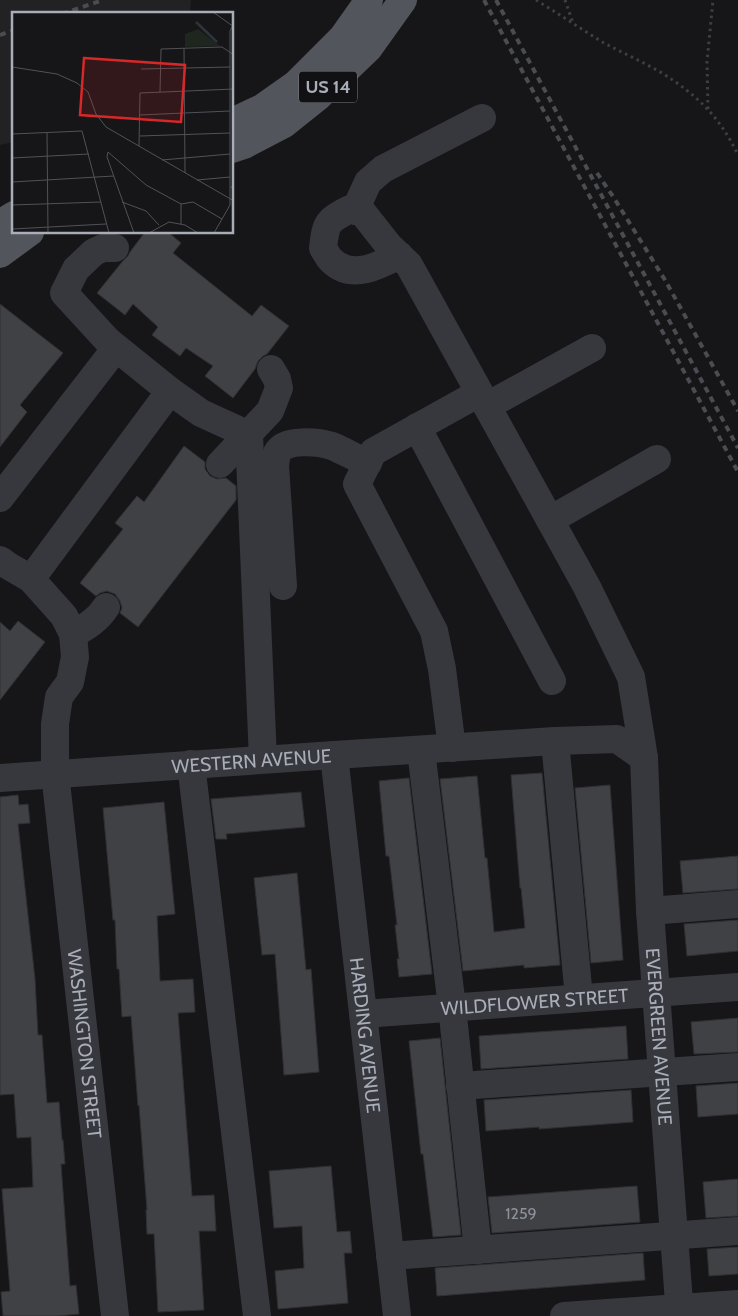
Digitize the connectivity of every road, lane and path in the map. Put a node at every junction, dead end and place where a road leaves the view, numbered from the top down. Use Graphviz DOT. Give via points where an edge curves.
graph roads {
  1 [pos="369,0"];
  2 [pos="402,0"];
  3 [pos="536,0"];
  4 [pos="564,0"];
  5 [pos="714,0"];
  6 [pos="573,24"];
  7 [pos="708,109"];
  8 [pos="482,118"];
  9 [pos="234,121"];
  10 [pos="234,148"];
  11 [pos="738,155"];
  12 [pos="356,211"];
  13 [pos="12,216"];
  14 [pos="0,224"];
  15 [pos="27,234"];
  16 [pos="115,248"];
  17 [pos="0,254"];
  18 [pos="399,256"];
  19 [pos="116,348"];
  20 [pos="592,348"];
  21 [pos="271,369"];
  22 [pos="170,391"];
  23 [pos="483,399"];
  24 [pos="417,427"];
  25 [pos="249,436"];
  26 [pos="657,459"];
  27 [pos="368,463"];
  28 [pos="220,464"];
  29 [pos="0,498"];
  30 [pos="550,520"];
  31 [pos="0,560"];
  32 [pos="31,579"];
  33 [pos="283,586"];
  34 [pos="106,607"];
  35 [pos="73,634"];
  36 [pos="552,681"];
  37 [pos="555,741"];
  38 [pos="452,748"];
  39 [pos="421,750"];
  40 [pos="334,755"];
  41 [pos="644,758"];
  42 [pos="263,759"];
  43 [pos="191,764"];
  44 [pos="54,773"];
  45 [pos="0,778"];
  46 [pos="738,904"];
  47 [pos="650,911"];
  48 [pos="738,987"];
  49 [pos="656,993"];
  50 [pos="579,998"];
  51 [pos="452,1007"];
  52 [pos="363,1014"];
  53 [pos="738,1067"];
  54 [pos="662,1072"];
  55 [pos="460,1086"];
  56 [pos="738,1231"];
  57 [pos="674,1236"];
  58 [pos="478,1250"];
  59 [pos="390,1256"];
  60 [pos="738,1304"];
  61 [pos="679,1312"];
  62 [pos="114,1316"];
  63 [pos="257,1316"];
  64 [pos="397,1316"];
  65 [pos="564,1316"];
  1 -- 9 [label="main road, US 14" via="342,38 296,84 262,108"];
  2 -- 10 [label="main road, US 14" via="368,49 318,96 284,124"];
  3 -- 6 [label="path"];
  4 -- 6 [label="path"];
  5 -- 7 [label="path" via="707,62"];
  6 -- 7 [label="path" via="661,72 692,93"];
  7 -- 11 [label="path"];
  8 -- 12 [label="street" via="383,169 368,182"];
  12 -- 18 [label="street, EVERGREEN AVENUE" via="363,213"];
  12 -- 18 [label="street" via="350,209 334,218 325,228 323,248 332,261 342,268 366,270"];
  13 -- 14 [label="main road"];
  15 -- 17 [label="main road"];
  16 -- 19 [label="street" via="94,252 76,269 64,293"];
  18 -- 23 [label="street, EVERGREEN AVENUE" via="409,266"];
  19 -- 22 [label="street"];
  19 -- 29 [label="street"];
  20 -- 23 [label="street"];
  21 -- 25 [label="street" via="279,388 270,411"];
  22 -- 25 [label="street" via="201,413"];
  22 -- 32 [label="street"];
  23 -- 24 [label="street"];
  23 -- 30 [label="street, EVERGREEN AVENUE"];
  24 -- 27 [label="street" via="373,452"];
  24 -- 36 [label="street"];
  25 -- 28 [label="street"];
  25 -- 42 [label="street"];
  26 -- 30 [label="street"];
  27 -- 33 [label="street" via="318,443 293,443 277,452 275,465"];
  27 -- 38 [label="street" via="358,484 434,631"];
  30 -- 41 [label="street, EVERGREEN AVENUE" via="631,677"];
  31 -- 32 [label="street"];
  32 -- 35 [label="street" via="64,616"];
  34 -- 35 [label="street" via="101,616"];
  35 -- 44 [label="street, WASHINGTON STREET" via="76,657 70,682 60,697 55,724"];
  37 -- 38 [label="street, WESTERN AVENUE"];
  37 -- 41 [label="street, WESTERN AVENUE" via="617,740"];
  37 -- 50 [label="street"];
  38 -- 39 [label="street, WESTERN AVENUE"];
  39 -- 40 [label="street, WESTERN AVENUE"];
  39 -- 51 [label="street"];
  40 -- 42 [label="street, WESTERN AVENUE"];
  40 -- 52 [label="street, HARDING AVENUE"];
  41 -- 47 [label="street, EVERGREEN AVENUE"];
  42 -- 43 [label="street, WESTERN AVENUE"];
  43 -- 44 [label="street, WESTERN AVENUE"];
  43 -- 63 [label="street"];
  44 -- 45 [label="street, WESTERN AVENUE"];
  44 -- 62 [label="street, WASHINGTON STREET"];
  46 -- 47 [label="street"];
  47 -- 49 [label="street, EVERGREEN AVENUE"];
  48 -- 49 [label="street, WILDFLOWER STREET"];
  49 -- 50 [label="street, WILDFLOWER STREET"];
  49 -- 54 [label="street, EVERGREEN AVENUE"];
  50 -- 51 [label="street, WILDFLOWER STREET"];
  51 -- 52 [label="street, WILDFLOWER STREET"];
  51 -- 55 [label="street"];
  52 -- 59 [label="street, HARDING AVENUE"];
  53 -- 54 [label="street"];
  54 -- 55 [label="street"];
  54 -- 57 [label="street, EVERGREEN AVENUE"];
  55 -- 58 [label="street"];
  56 -- 57 [label="street"];
  57 -- 58 [label="street"];
  57 -- 61 [label="street, EVERGREEN AVENUE"];
  58 -- 59 [label="street"];
  59 -- 64 [label="street, HARDING AVENUE"];
  60 -- 61 [label="street"];
  61 -- 65 [label="street"];
}
